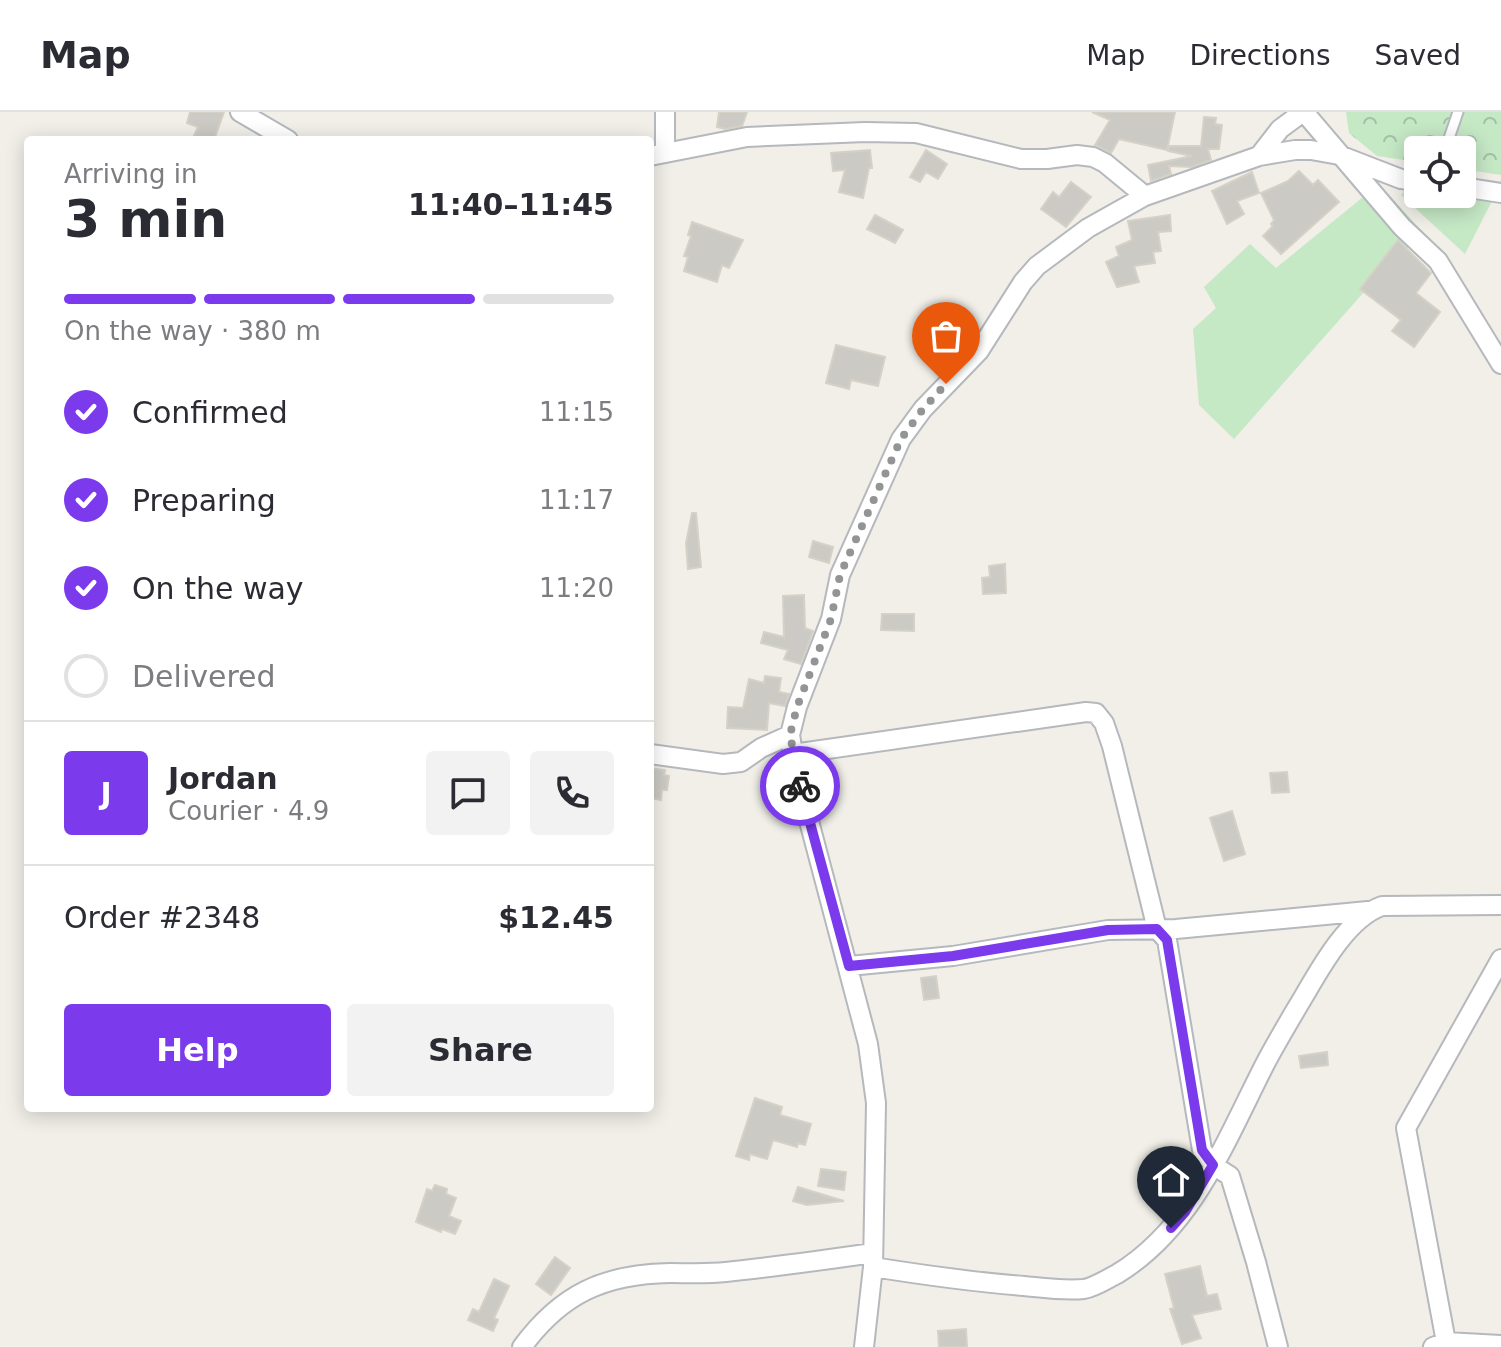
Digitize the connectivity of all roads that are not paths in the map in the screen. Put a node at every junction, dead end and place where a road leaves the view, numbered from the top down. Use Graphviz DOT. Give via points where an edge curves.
graph roads {
  1 [pos="240,112"];
  2 [pos="665,112"];
  3 [pos="1304,112"];
  4 [pos="1458,112"];
  5 [pos="281,136"];
  6 [pos="1450,136"];
  7 [pos="657,154"];
  8 [pos="1339,155"];
  9 [pos="1259,156"];
  10 [pos="1404,179"];
  11 [pos="1476,189"];
  12 [pos="1501,193"];
  13 [pos="1145,196"];
  14 [pos="1501,364"];
  15 [pos="790,735"];
  16 [pos="793,754"];
  17 [pos="654,755"];
  18 [pos="1501,905"];
  19 [pos="1368,911"];
  20 [pos="1157,929"];
  21 [pos="1501,959"];
  22 [pos="849,966"];
  23 [pos="1213,1165"];
  24 [pos="873,1260"];
  25 [pos="1440,1344"];
  26 [pos="1501,1345"];
  27 [pos="522,1347"];
  28 [pos="864,1347"];
  29 [pos="1278,1347"];
  1 -- 5 [label="street"];
  2 -- 7 [label="street"];
  3 -- 8 [label="street"];
  3 -- 9 [label="street" via="1280,129"];
  4 -- 6 [label="lane"];
  7 -- 13 [label="street" via="747,137 916,133 1021,159 1093,157"];
  8 -- 9 [label="street" via="1295,150"];
  8 -- 10 [label="street"];
  8 -- 14 [label="street" via="1438,261"];
  9 -- 13 [label="street"];
  11 -- 12 [label="street"];
  13 -- 15 [label="street" via="1088,228 1037,266 979,351 901,439 840,575 831,619"];
  15 -- 16 [label="street"];
  15 -- 17 [label="street" via="741,762"];
  16 -- 20 [label="street" via="1096,713 1112,746"];
  16 -- 22 [label="street"];
  18 -- 19 [label="street" via="1382,906"];
  19 -- 20 [label="street"];
  19 -- 23 [label="street" via="1316,975"];
  20 -- 22 [label="street" via="1108,930 953,956"];
  20 -- 23 [label="street" via="1167,940 1202,1150"];
  21 -- 25 [label="street" via="1406,1128"];
  22 -- 24 [label="street" via="876,1103"];
  23 -- 24 [label="street" via="1185,1212 1157,1243 1136,1262 1088,1289 992,1283"];
  23 -- 29 [label="street" via="1230,1176"];
  24 -- 27 [label="street" via="609,1281 566,1301"];
  24 -- 28 [label="street"];
  25 -- 26 [label="street"];
}
